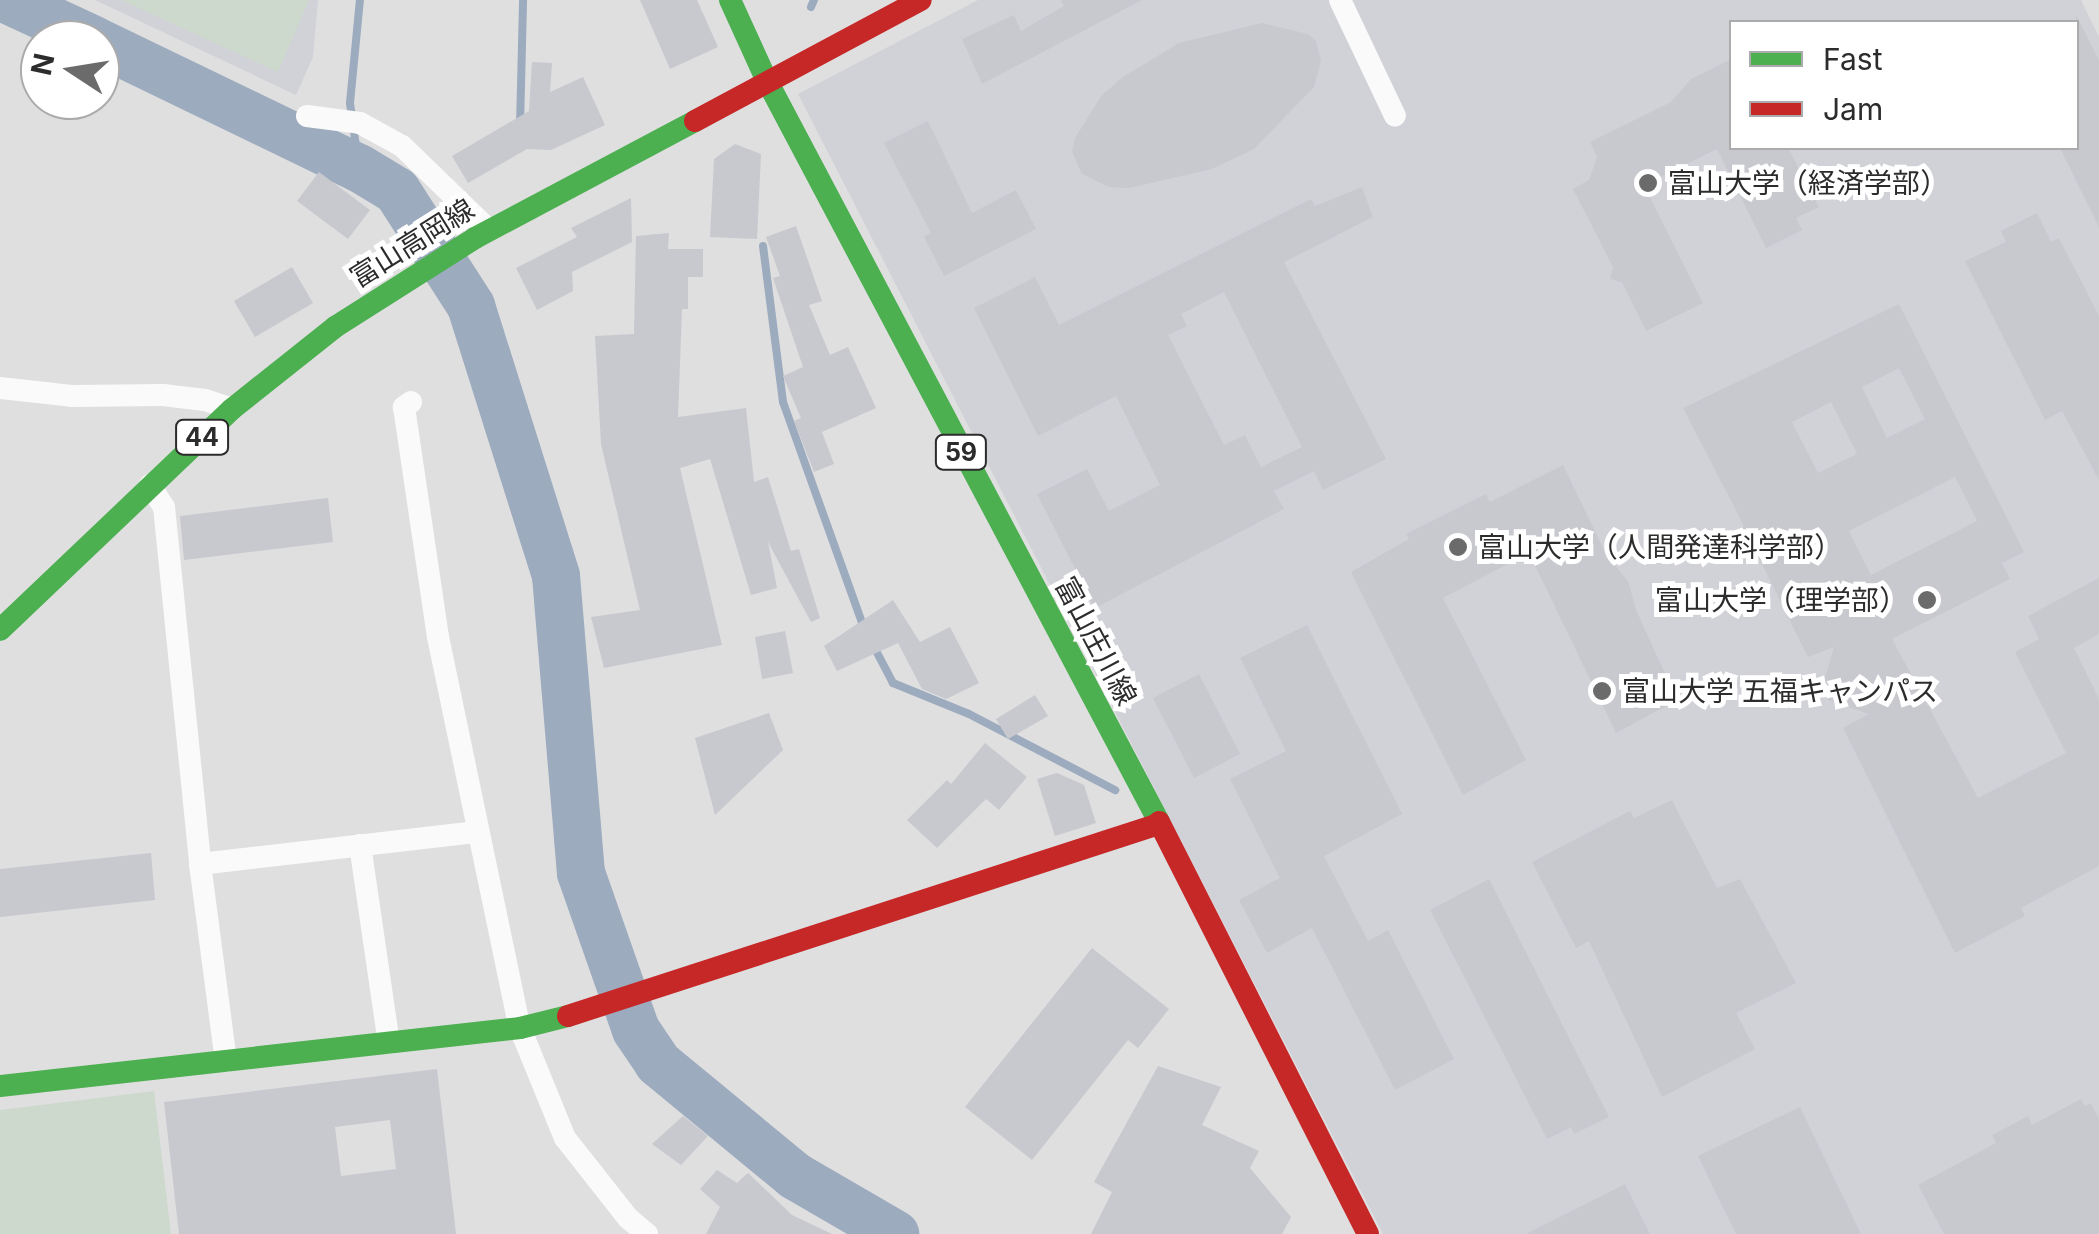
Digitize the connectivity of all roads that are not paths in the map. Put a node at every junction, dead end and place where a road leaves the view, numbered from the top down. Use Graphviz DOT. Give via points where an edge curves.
graph roads {
  1 [pos="730,0"];
  2 [pos="920,0"];
  3 [pos="1340,0"];
  4 [pos="766,79"];
  5 [pos="308,116"];
  6 [pos="1395,116"];
  7 [pos="482,234"];
  8 [pos="0,388"];
  9 [pos="411,402"];
  10 [pos="232,409"];
  11 [pos="150,486"];
  12 [pos="0,630"];
  13 [pos="1159,824"];
  14 [pos="477,832"];
  15 [pos="360,845"];
  16 [pos="200,864"];
  17 [pos="520,1028"];
  18 [pos="389,1043"];
  19 [pos="226,1061"];
  20 [pos="0,1086"];
  21 [pos="647,1234"];
  22 [pos="1368,1234"];
  1 -- 4 [label="main road, 富山庄川線"];
  2 -- 4 [label="main road, 富山高岡線 / 44"];
  3 -- 6 [label="street"];
  4 -- 7 [label="main road, 富山高岡線 / 44"];
  4 -- 13 [label="main road, 富山庄川線 / 59"];
  5 -- 7 [label="street" via="352,122 402,146"];
  7 -- 10 [label="main road, 富山高岡線 / 44" via="334,327"];
  8 -- 10 [label="street" via="163,395"];
  9 -- 14 [label="street" via="404,407 435,618"];
  10 -- 11 [label="main road, 富山高岡線 / 44"];
  11 -- 12 [label="main road, 富山高岡線 / 44"];
  11 -- 16 [label="street" via="164,507"];
  13 -- 17 [label="main road"];
  13 -- 22 [label="main road, 富山庄川線 / 59"];
  14 -- 15 [label="street"];
  14 -- 17 [label="street"];
  15 -- 16 [label="street"];
  15 -- 18 [label="street"];
  16 -- 19 [label="street"];
  17 -- 18 [label="main road"];
  17 -- 21 [label="street" via="564,1138"];
  18 -- 19 [label="main road"];
  19 -- 20 [label="main road"];
}
